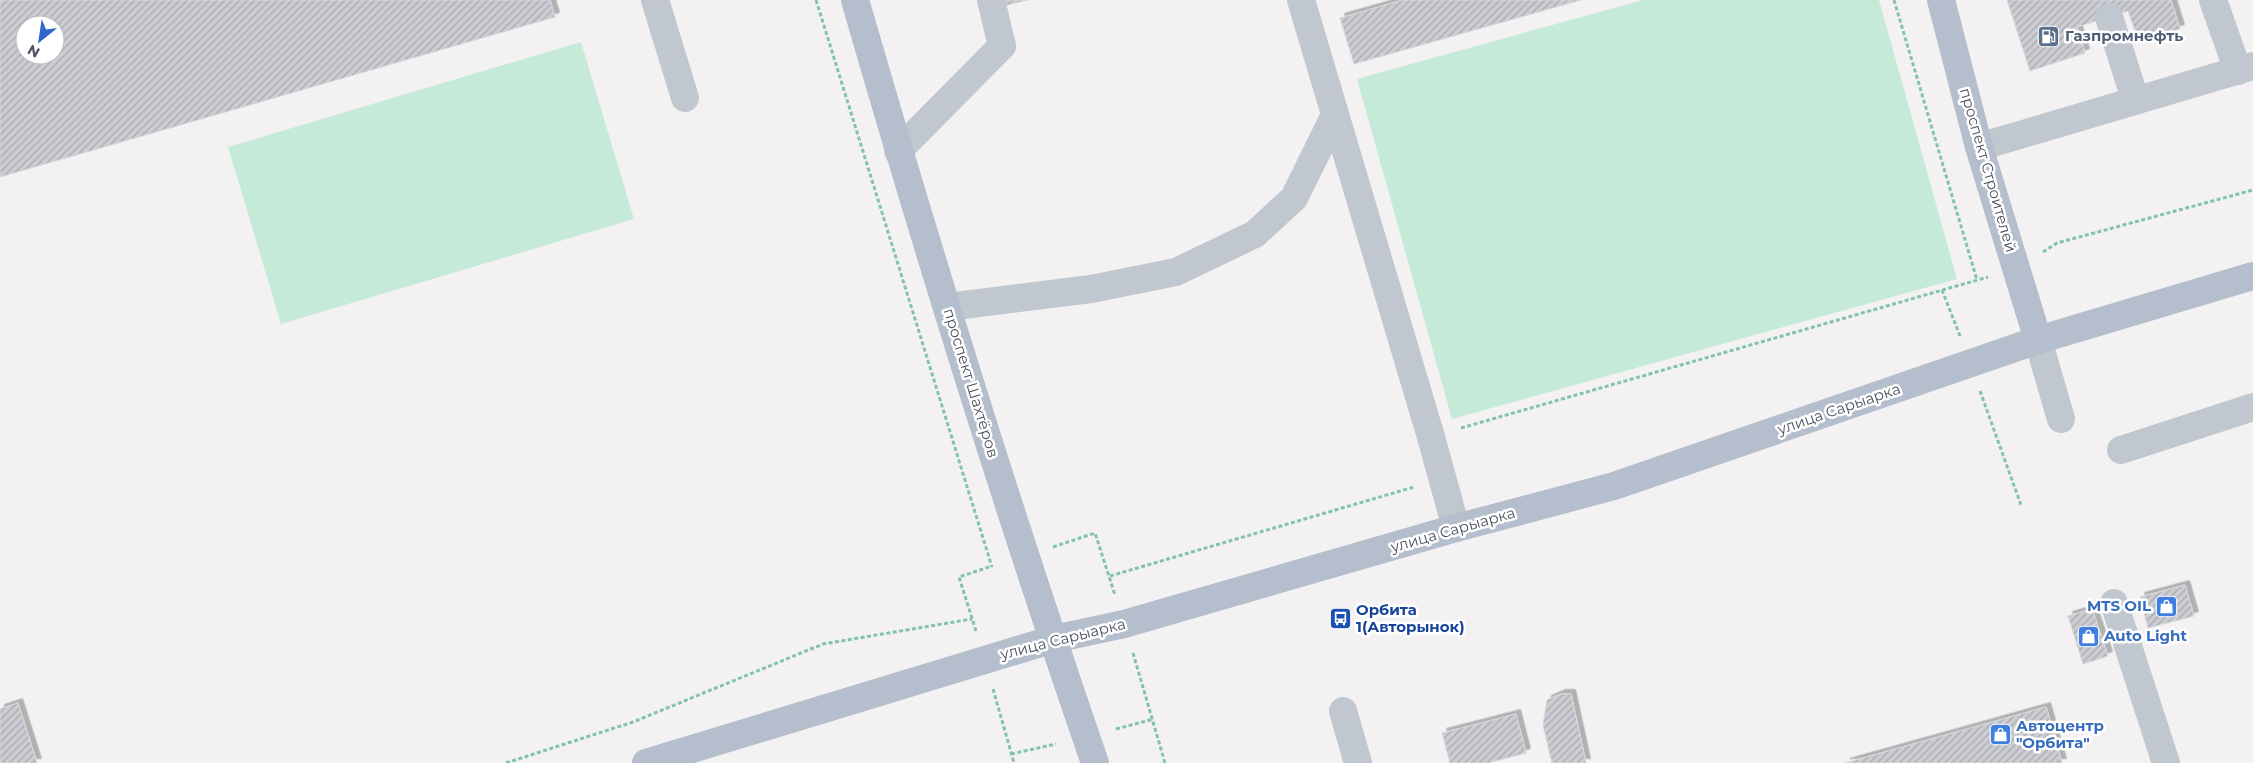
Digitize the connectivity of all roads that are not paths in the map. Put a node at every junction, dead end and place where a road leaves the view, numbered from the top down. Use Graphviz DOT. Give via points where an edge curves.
graph roads {
  1 [pos="655,0"];
  2 [pos="855,0"];
  3 [pos="991,0"];
  4 [pos="1301,0"];
  5 [pos="1941,0"];
  6 [pos="2213,0"];
  7 [pos="2109,17"];
  8 [pos="2246,68"];
  9 [pos="685,98"];
  10 [pos="2135,100"];
  11 [pos="1335,115"];
  12 [pos="1979,147"];
  13 [pos="898,151"];
  14 [pos="2253,276"];
  15 [pos="948,307"];
  16 [pos="2038,340"];
  17 [pos="2253,407"];
  18 [pos="2061,419"];
  19 [pos="2121,450"];
  20 [pos="1456,528"];
  21 [pos="2114,603"];
  22 [pos="1054,639"];
  23 [pos="1343,711"];
  24 [pos="646,763"];
  25 [pos="1095,763"];
  26 [pos="1358,763"];
  27 [pos="2166,763"];
  1 -- 9 [label="lane"];
  2 -- 13 [label="main road, проспект Шахтёров"];
  3 -- 13 [label="lane" via="1002,46"];
  4 -- 11 [label="lane"];
  5 -- 12 [label="main road, проспект Строителей"];
  6 -- 8 [label="lane"];
  7 -- 10 [label="lane"];
  8 -- 10 [label="lane"];
  10 -- 12 [label="lane"];
  11 -- 15 [label="lane" via="1294,198 1255,234 1176,272 1091,289"];
  11 -- 20 [label="lane"];
  12 -- 16 [label="main road, проспект Строителей"];
  13 -- 15 [label="main road, проспект Шахтёров"];
  14 -- 16 [label="main road, улица Сарыарка"];
  15 -- 22 [label="main road, проспект Шахтёров"];
  16 -- 18 [label="lane"];
  16 -- 20 [label="main road, улица Сарыарка" via="1623,483"];
  17 -- 19 [label="lane"];
  20 -- 22 [label="main road, улица Сарыарка" via="1124,624"];
  21 -- 27 [label="lane"];
  22 -- 24 [label="main road, улица Сарыарка"];
  22 -- 25 [label="main road, проспект Шахтёров"];
  23 -- 26 [label="lane"];
}
